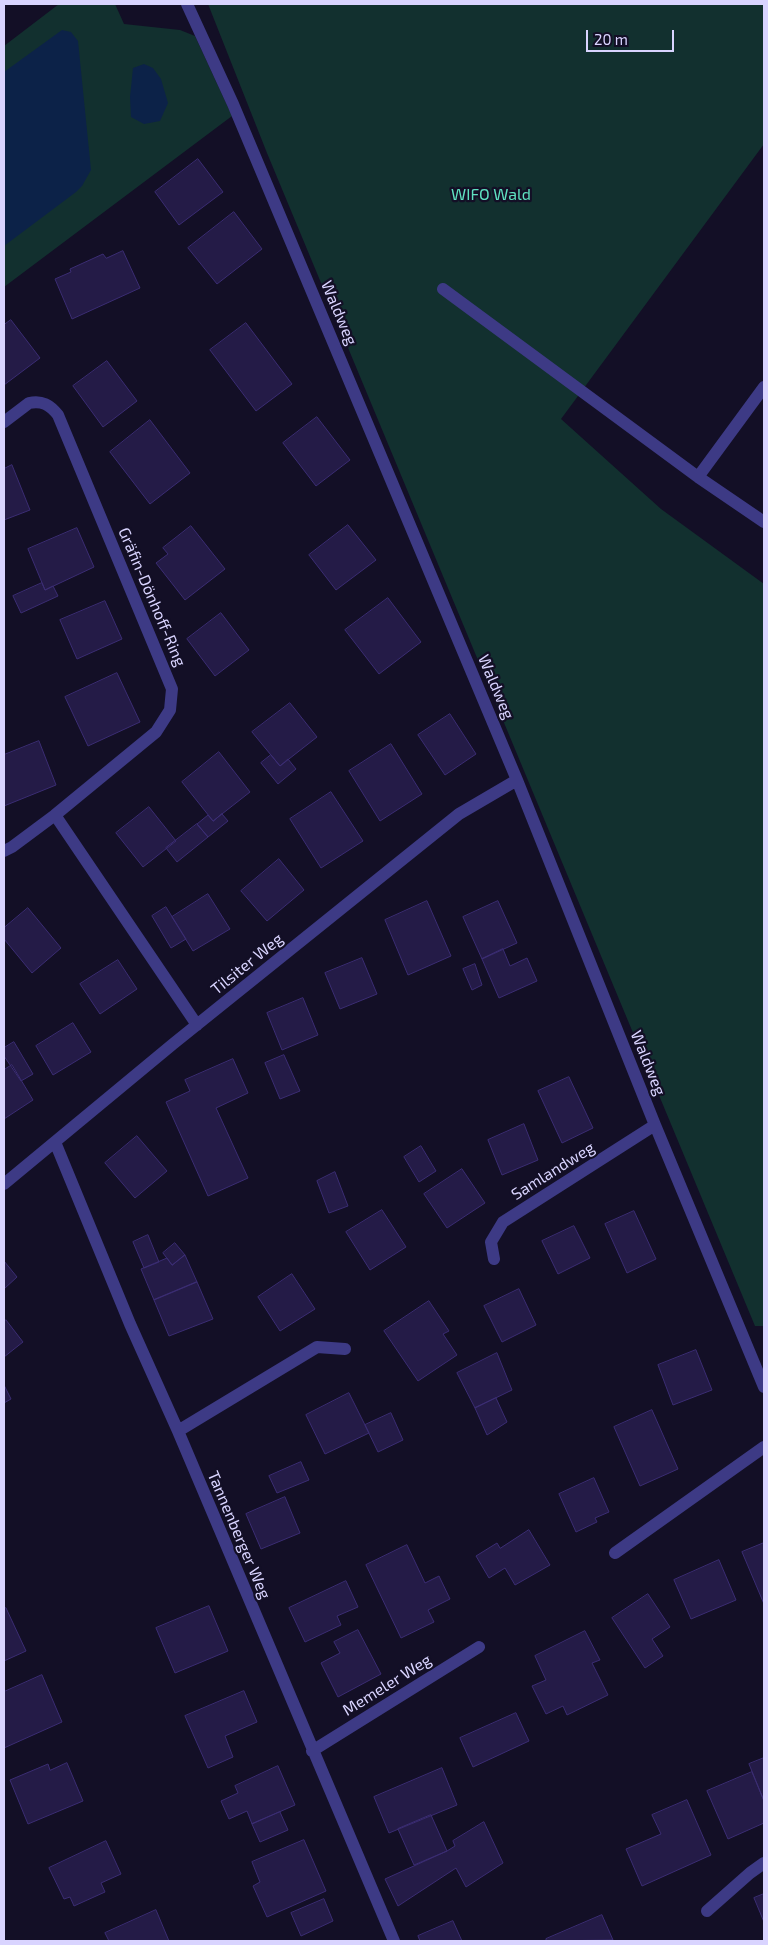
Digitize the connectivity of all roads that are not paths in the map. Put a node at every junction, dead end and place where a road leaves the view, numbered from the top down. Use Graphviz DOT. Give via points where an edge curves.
graph roads {
  1 [pos="187,4"];
  2 [pos="443,289"];
  3 [pos="764,387"];
  4 [pos="4,422"];
  5 [pos="698,477"];
  6 [pos="764,522"];
  7 [pos="517,780"];
  8 [pos="55,814"];
  9 [pos="4,851"];
  10 [pos="197,1025"];
  11 [pos="655,1125"];
  12 [pos="54,1142"];
  13 [pos="4,1184"];
  14 [pos="494,1259"];
  15 [pos="345,1349"];
  16 [pos="764,1387"];
  17 [pos="178,1431"];
  18 [pos="764,1447"];
  19 [pos="615,1553"];
  20 [pos="479,1647"];
  21 [pos="312,1751"];
  22 [pos="764,1863"];
  23 [pos="706,1911"];
  24 [pos="394,1941"];
  1 -- 7 [label="street, Waldweg" via="233,104"];
  2 -- 5 [label="street"];
  3 -- 5 [label="street"];
  4 -- 8 [label="street, Gräfin-Dönhoff-Ring" via="34,402 43,402 58,415 172,692 170,710 156,732"];
  5 -- 6 [label="street"];
  7 -- 10 [label="street, Tilsiter Weg" via="459,814"];
  7 -- 11 [label="street, Waldweg"];
  8 -- 9 [label="street, Gräfin-Dönhoff-Ring"];
  8 -- 10 [label="street"];
  10 -- 12 [label="street, Tilsiter Weg"];
  11 -- 14 [label="street, Samlandweg" via="503,1222 491,1242"];
  11 -- 16 [label="street, Waldweg"];
  12 -- 13 [label="street, Tilsiter Weg"];
  12 -- 17 [label="street, Tannenberger Weg"];
  15 -- 17 [label="street" via="317,1347"];
  17 -- 21 [label="street, Tannenberger Weg"];
  18 -- 19 [label="street"];
  20 -- 21 [label="street, Memeler Weg"];
  21 -- 24 [label="street, Tannenberger Weg"];
  22 -- 23 [label="street"];
}
